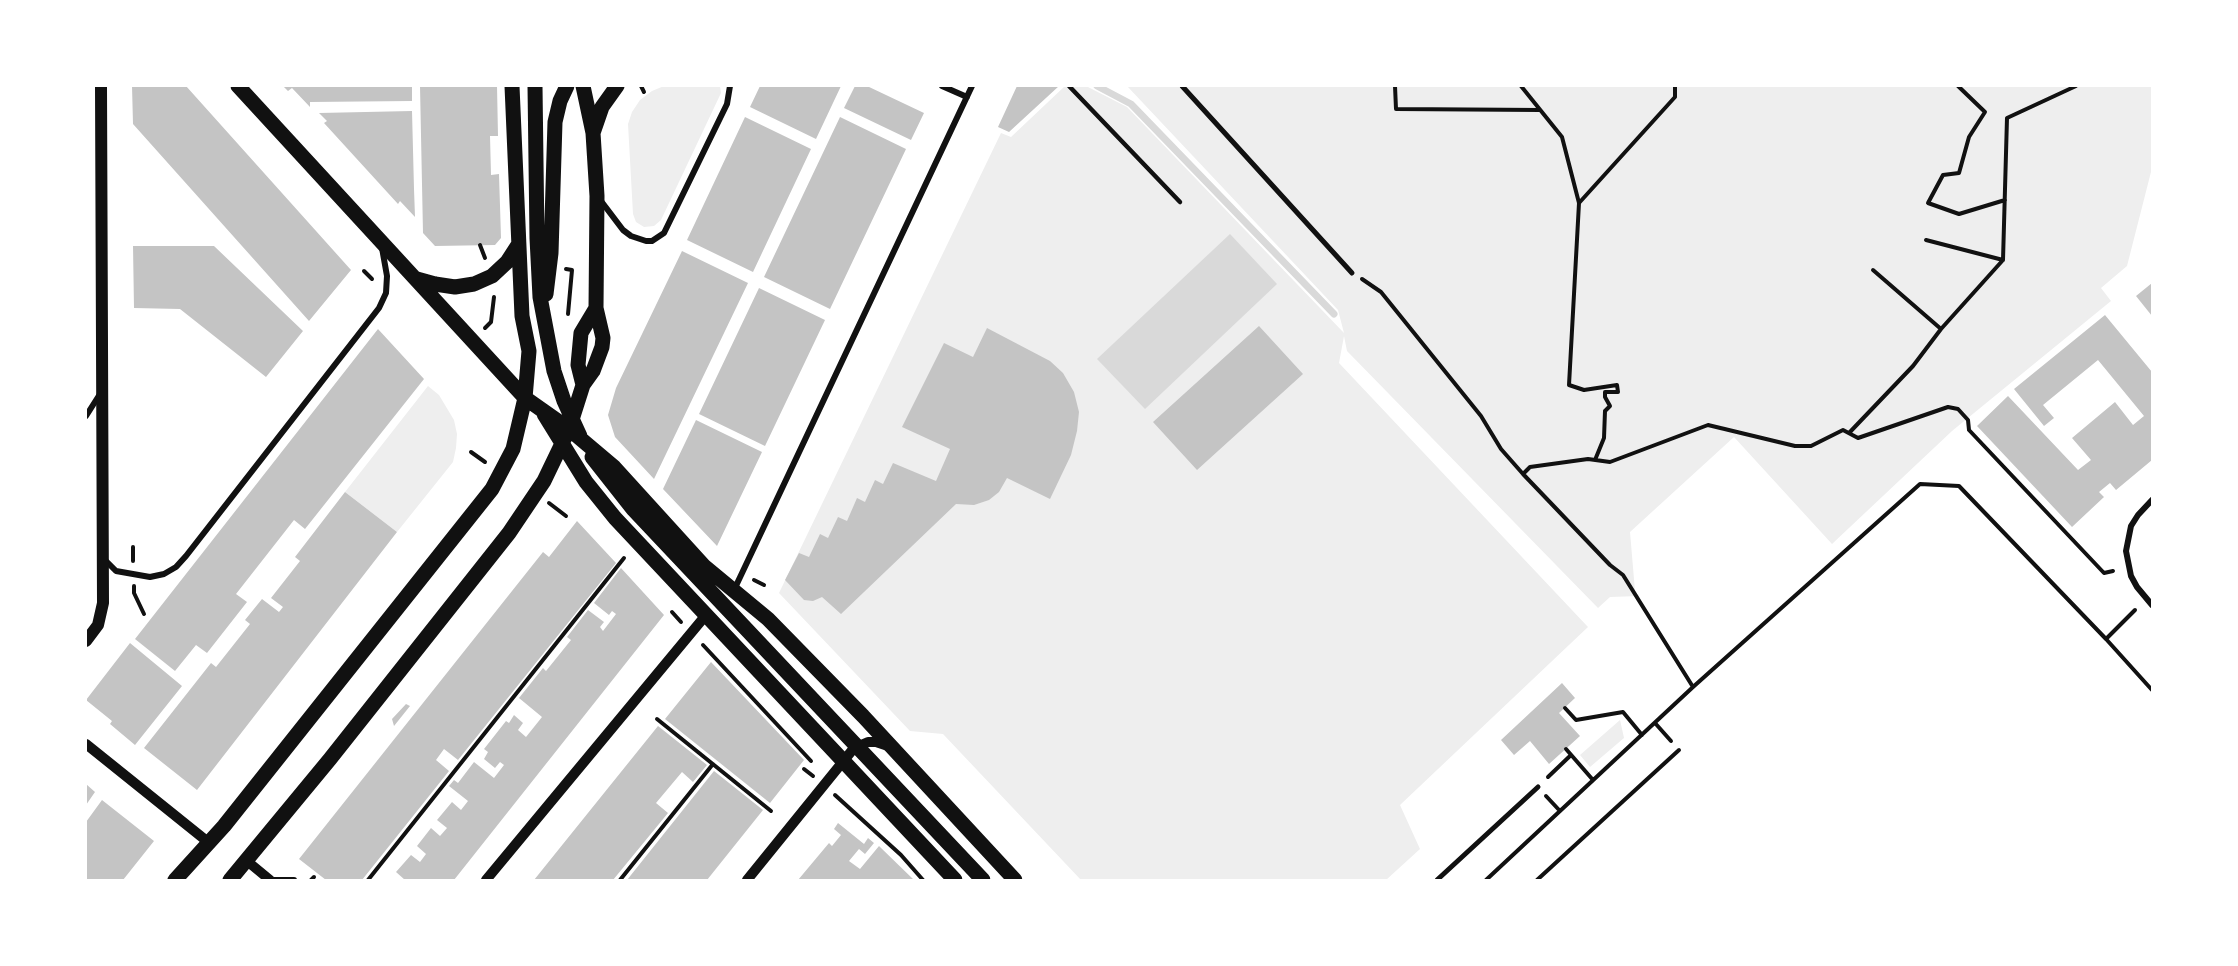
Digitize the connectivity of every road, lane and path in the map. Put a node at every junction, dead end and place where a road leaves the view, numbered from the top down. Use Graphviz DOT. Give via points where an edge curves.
graph roads {
  1 [pos="101,86"];
  2 [pos="238,86"];
  3 [pos="512,86"];
  4 [pos="535,86"];
  5 [pos="567,86"];
  6 [pos="583,86"];
  7 [pos="617,86"];
  8 [pos="641,86"];
  9 [pos="729,86"];
  10 [pos="942,86"];
  11 [pos="972,86"];
  12 [pos="1069,86"];
  13 [pos="1182,86"];
  14 [pos="1395,86"];
  15 [pos="1521,86"];
  16 [pos="1676,86"];
  17 [pos="1958,86"];
  18 [pos="2076,86"];
  19 [pos="644,92"];
  20 [pos="967,97"];
  21 [pos="1541,110"];
  22 [pos="593,133"];
  23 [pos="597,196"];
  24 [pos="2005,200"];
  25 [pos="1180,202"];
  26 [pos="1579,203"];
  27 [pos="1926,240"];
  28 [pos="381,241"];
  29 [pos="518,244"];
  30 [pos="480,246"];
  31 [pos="2003,260"];
  32 [pos="1874,270"];
  33 [pos="1352,273"];
  34 [pos="492,276"];
  35 [pos="415,278"];
  36 [pos="596,308"];
  37 [pos="1941,328"];
  38 [pos="473,341"];
  39 [pos="529,351"];
  40 [pos="583,385"];
  41 [pos="101,392"];
  42 [pos="525,398"];
  43 [pos="542,412"];
  44 [pos="86,416"];
  45 [pos="569,429"];
  46 [pos="1849,433"];
  47 [pos="562,446"];
  48 [pos="1595,460"];
  49 [pos="1523,474"];
  50 [pos="2152,500"];
  51 [pos="102,557"];
  52 [pos="624,558"];
  53 [pos="2113,571"];
  54 [pos="734,591"];
  55 [pos="2152,605"];
  56 [pos="2135,610"];
  57 [pos="706,615"];
  58 [pos="2106,639"];
  59 [pos="86,641"];
  60 [pos="710,653"];
  61 [pos="1693,687"];
  62 [pos="2152,690"];
  63 [pos="1565,708"];
  64 [pos="657,719"];
  65 [pos="1655,723"];
  66 [pos="1642,735"];
  67 [pos="1671,741"];
  68 [pos="86,744"];
  69 [pos="894,749"];
  70 [pos="1566,749"];
  71 [pos="1679,750"];
  72 [pos="1571,755"];
  73 [pos="811,761"];
  74 [pos="844,761"];
  75 [pos="713,764"];
  76 [pos="804,769"];
  77 [pos="1548,777"];
  78 [pos="1593,780"];
  79 [pos="824,785"];
  80 [pos="1538,786"];
  81 [pos="771,811"];
  82 [pos="1560,811"];
  83 [pos="208,842"];
  84 [pos="247,861"];
  85 [pos="175,880"];
  86 [pos="230,880"];
  87 [pos="270,880"];
  88 [pos="294,880"];
  89 [pos="368,880"];
  90 [pos="486,880"];
  91 [pos="620,880"];
  92 [pos="747,880"];
  93 [pos="923,880"];
  94 [pos="954,880"];
  95 [pos="983,880"];
  96 [pos="1015,880"];
  97 [pos="1437,880"];
  98 [pos="1486,880"];
  99 [pos="1537,880"];
  1 -- 41 [label="main road"];
  2 -- 28 [label="main road"];
  3 -- 29 [label="main road"];
  4 -- 95 [label="main road" via="540,297 554,370 589,452 633,509"];
  5 -- 39 [label="main road" via="555,122 548,288 540,328"];
  6 -- 22 [label="main road"];
  7 -- 22 [label="main road" via="602,107"];
  8 -- 19 [label="path"];
  9 -- 23 [label="street" via="727,104 664,233 652,241 630,236"];
  10 -- 20 [label="street"];
  11 -- 20 [label="street"];
  12 -- 25 [label="lane"];
  13 -- 33 [label="street"];
  14 -- 21 [label="path" via="1396,109"];
  15 -- 21 [label="path"];
  16 -- 26 [label="path" via="1675,97"];
  17 -- 24 [label="path" via="1984,112 1969,137 1959,173 1943,175 1928,203 1959,214"];
  18 -- 24 [label="path" via="2007,118"];
  20 -- 54 [label="street"];
  21 -- 26 [label="path" via="1562,137"];
  22 -- 23 [label="main road"];
  23 -- 36 [label="main road"];
  24 -- 31 [label="path"];
  26 -- 48 [label="path" via="1569,385 1584,390 1617,385 1617,392 1605,392 1610,406 1605,411 1604,438"];
  27 -- 31 [label="path"];
  28 -- 35 [label="main road"];
  28 -- 51 [label="street" via="387,276 380,308 186,556 176,567 150,577 116,570"];
  29 -- 34 [label="main road"];
  29 -- 39 [label="main road" via="522,316"];
  30 -- 34 [label="path"];
  31 -- 37 [label="path"];
  32 -- 37 [label="path"];
  33 -- 49 [label="path" via="1382,292"];
  34 -- 35 [label="main road" via="455,287"];
  34 -- 38 [label="path" via="491,322"];
  35 -- 38 [label="main road"];
  36 -- 40 [label="main road" via="581,333 578,365"];
  36 -- 40 [label="main road" via="602,347"];
  37 -- 46 [label="path" via="1913,366"];
  38 -- 42 [label="main road"];
  39 -- 42 [label="main road"];
  40 -- 45 [label="main road"];
  41 -- 44 [label="street"];
  41 -- 51 [label="main road"];
  42 -- 43 [label="main road"];
  42 -- 83 [label="main road" via="513,449 492,489"];
  43 -- 45 [label="main road"];
  43 -- 47 [label="main road"];
  45 -- 47 [label="main road"];
  45 -- 54 [label="main road" via="614,467 704,566"];
  46 -- 48 [label="path" via="1843,430 1811,446 1795,446 1708,425 1610,462"];
  46 -- 53 [label="path" via="1858,438 1948,407 1958,409 1968,420 1969,430 2104,573"];
  47 -- 57 [label="main road" via="615,518"];
  47 -- 84 [label="main road" via="544,481 509,532"];
  48 -- 49 [label="path" via="1530,466"];
  49 -- 61 [label="path" via="1623,575"];
  50 -- 55 [label="street" via="2131,526 2126,551 2131,576"];
  51 -- 59 [label="main road" via="103,603 98,625"];
  52 -- 89 [label="path"];
  54 -- 69 [label="main road" via="768,620"];
  56 -- 58 [label="path"];
  57 -- 74 [label="main road"];
  57 -- 90 [label="street"];
  58 -- 61 [label="path" via="1959,486 1920,484"];
  58 -- 62 [label="path"];
  60 -- 73 [label="path"];
  61 -- 65 [label="path"];
  63 -- 66 [label="path" via="1576,720 1623,712"];
  64 -- 75 [label="path"];
  65 -- 66 [label="path"];
  65 -- 67 [label="path"];
  66 -- 78 [label="path"];
  68 -- 83 [label="street"];
  69 -- 74 [label="street" via="876,741 861,743"];
  69 -- 96 [label="main road"];
  70 -- 72 [label="path"];
  71 -- 99 [label="path"];
  72 -- 77 [label="path"];
  72 -- 78 [label="path"];
  74 -- 79 [label="street"];
  74 -- 94 [label="main road"];
  75 -- 81 [label="path"];
  75 -- 91 [label="path"];
  76 -- 79 [label="path"];
  78 -- 82 [label="path"];
  79 -- 92 [label="street"];
  79 -- 93 [label="path"];
  80 -- 82 [label="path"];
  80 -- 97 [label="street"];
  82 -- 98 [label="path"];
  83 -- 85 [label="main road"];
  84 -- 86 [label="main road"];
  84 -- 87 [label="street"];
  87 -- 88 [label="street"];
}
